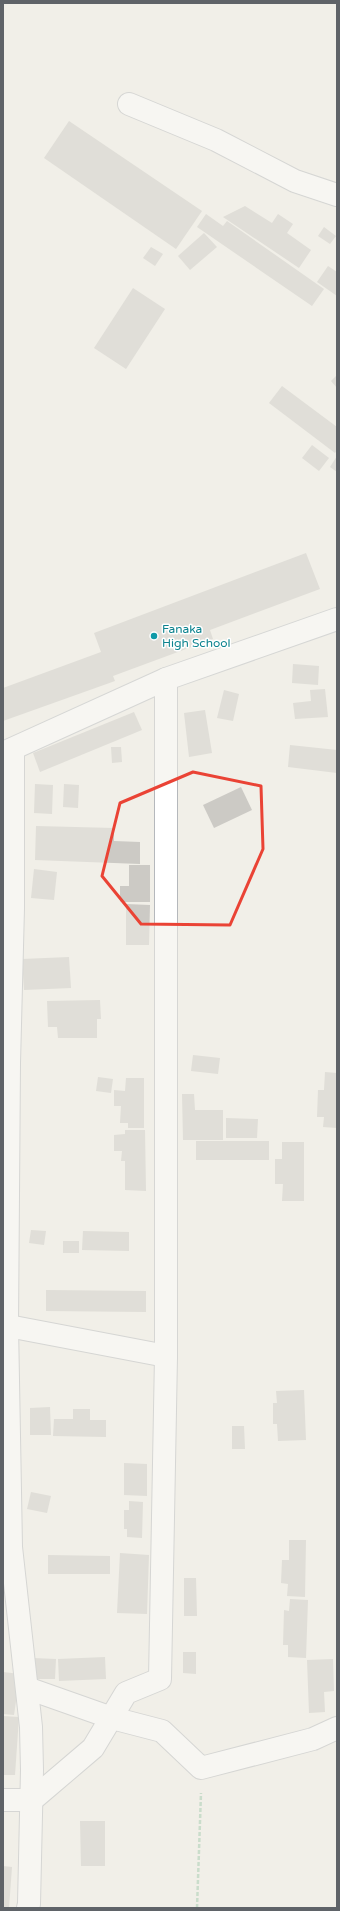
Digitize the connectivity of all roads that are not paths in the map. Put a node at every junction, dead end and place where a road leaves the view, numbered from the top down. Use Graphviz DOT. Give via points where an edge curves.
graph roads {
  1 [pos="129,104"];
  2 [pos="337,195"];
  3 [pos="337,619"];
  4 [pos="166,679"];
  5 [pos="8,751"];
  6 [pos="6,1063"];
  7 [pos="5,1325"];
  8 [pos="166,1356"];
  9 [pos="7,1547"];
  10 [pos="27,1688"];
  11 [pos="112,1718"];
  12 [pos="337,1728"];
  13 [pos="3,1800"];
  14 [pos="32,1800"];
  15 [pos="28,1908"];
  1 -- 2 [label="street" via="216,140 295,181"];
  3 -- 4 [label="street"];
  4 -- 5 [label="street"];
  4 -- 8 [label="street"];
  5 -- 6 [label="street" via="13,908"];
  6 -- 7 [label="street"];
  7 -- 8 [label="street"];
  7 -- 9 [label="street"];
  8 -- 11 [label="street" via="160,1679 126,1693"];
  9 -- 10 [label="street"];
  10 -- 11 [label="street"];
  10 -- 14 [label="street" via="31,1727"];
  11 -- 12 [label="street" via="162,1731 201,1768 313,1739"];
  11 -- 14 [label="street" via="93,1748"];
  13 -- 14 [label="street"];
  14 -- 15 [label="street"];
}
